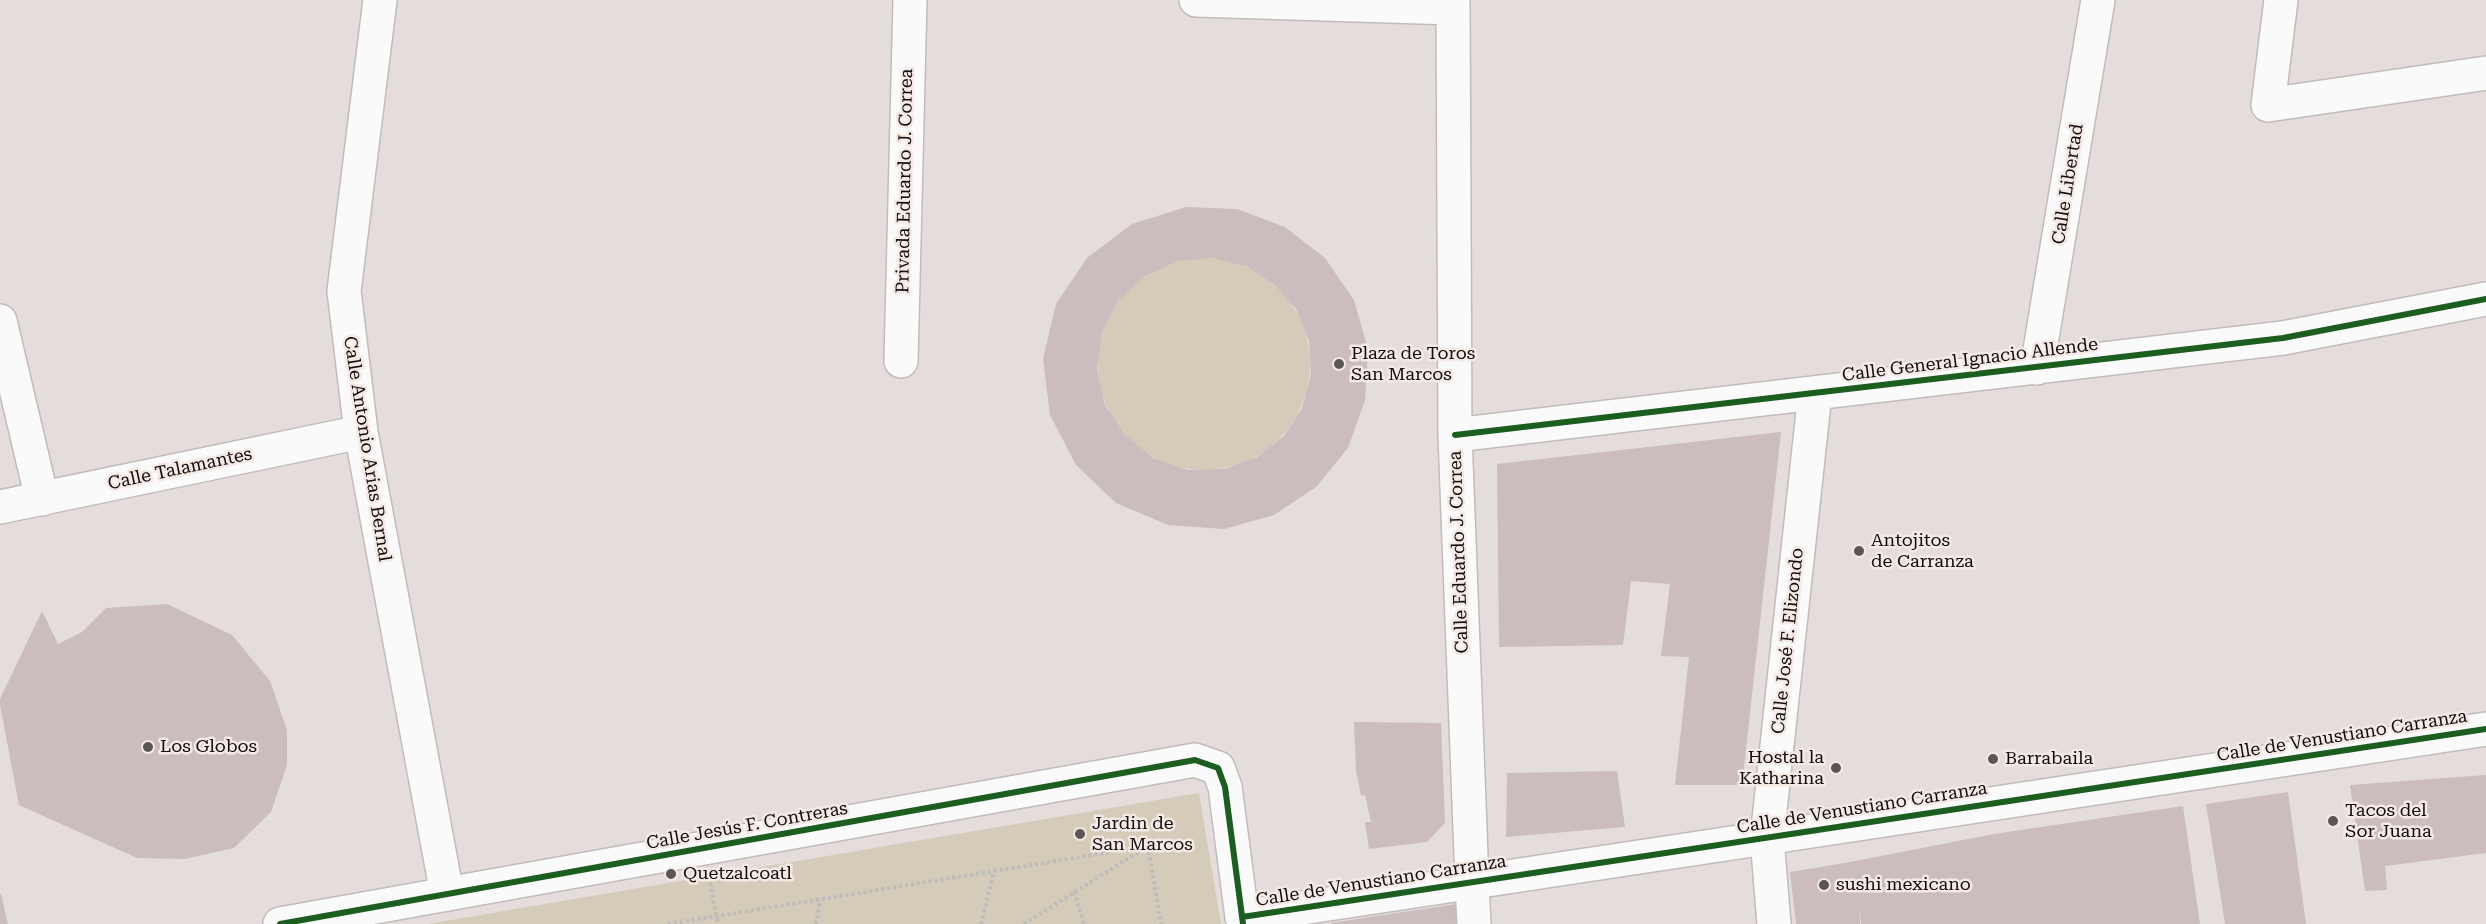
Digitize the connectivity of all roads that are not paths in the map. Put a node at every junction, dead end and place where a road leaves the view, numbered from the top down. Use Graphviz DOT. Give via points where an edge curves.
graph roads {
  1 [pos="380,0"];
  2 [pos="910,0"];
  3 [pos="1196,0"];
  4 [pos="2098,0"];
  5 [pos="2281,0"];
  6 [pos="1453,4"];
  7 [pos="2486,73"];
  8 [pos="2486,299"];
  9 [pos="0,321"];
  10 [pos="901,362"];
  11 [pos="2037,368"];
  12 [pos="1815,393"];
  13 [pos="361,432"];
  14 [pos="1455,435"];
  15 [pos="42,499"];
  16 [pos="0,507"];
  17 [pos="2486,729"];
  18 [pos="1767,838"];
  19 [pos="1472,882"];
  20 [pos="447,894"];
  21 [pos="1242,921"];
  22 [pos="280,924"];
  23 [pos="1474,924"];
  24 [pos="1774,924"];
  1 -- 13 [label="street, Calle Antonio Arias Bernal" via="344,291"];
  2 -- 10 [label="street, Privada Eduardo J. Correa"];
  3 -- 6 [label="street"];
  4 -- 11 [label="street, Calle Libertad"];
  5 -- 7 [label="street" via="2268,105"];
  6 -- 14 [label="street, Calle Eduardo J. Correa"];
  8 -- 11 [label="street, Calle General Ignacio Allende" via="2283,338"];
  9 -- 15 [label="street"];
  11 -- 12 [label="street, Calle General Ignacio Allende"];
  12 -- 14 [label="street, Calle General Ignacio Allende"];
  12 -- 18 [label="street, Calle José F. Elizondo"];
  13 -- 15 [label="street, Calle Talamantes"];
  13 -- 20 [label="street, Calle Antonio Arias Bernal"];
  14 -- 19 [label="street, Calle Eduardo J. Correa"];
  15 -- 16 [label="street, Calle Talamantes"];
  17 -- 18 [label="street, Calle de Venustiano Carranza"];
  18 -- 19 [label="street, Calle de Venustiano Carranza"];
  18 -- 24 [label="street, Calle José F. Elizondo"];
  19 -- 21 [label="street, Calle de Venustiano Carranza"];
  19 -- 23 [label="street, Calle Eduardo J. Correa"];
  20 -- 21 [label="street, Calle Jesús F. Contreras" via="1195,760 1218,768 1225,787"];
  20 -- 22 [label="street, Calle Jesús F. Contreras"];
}
